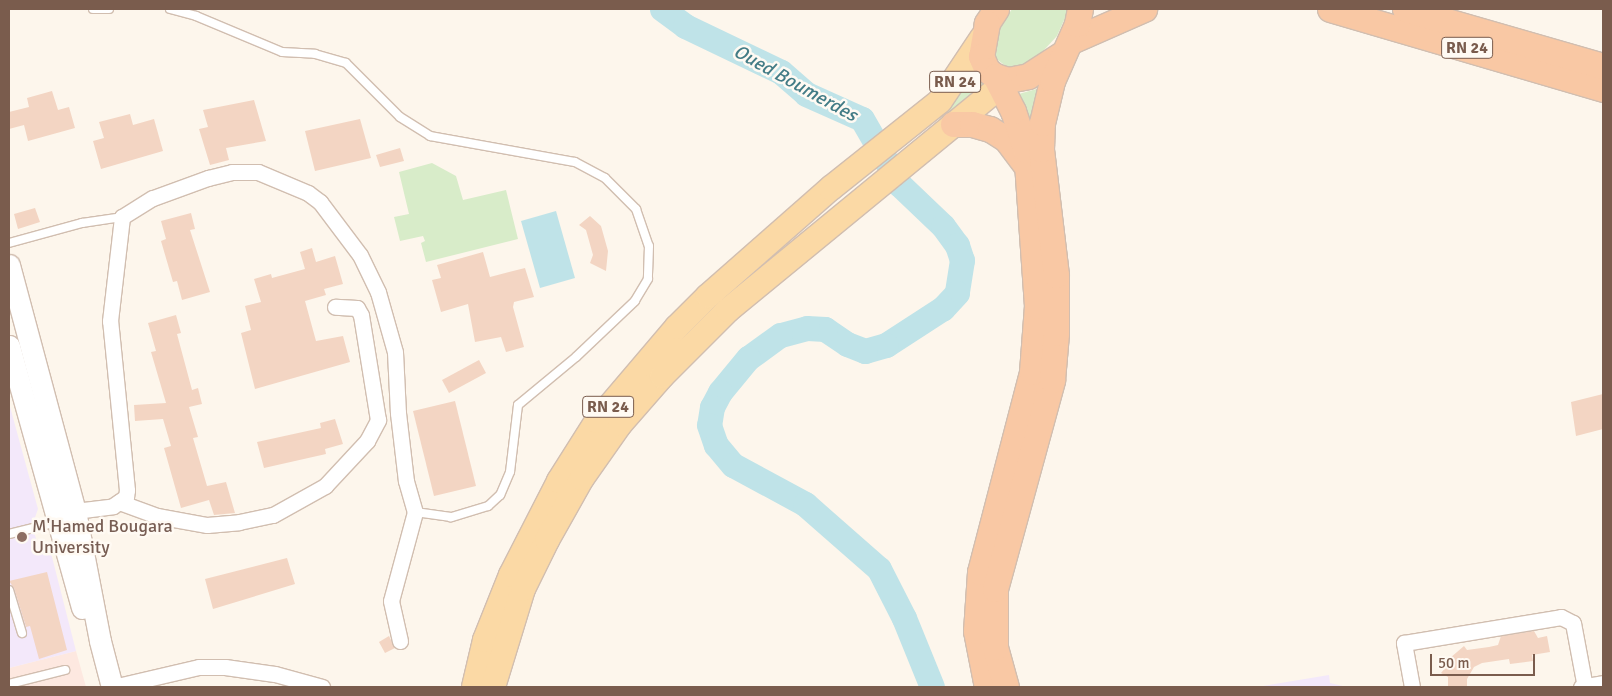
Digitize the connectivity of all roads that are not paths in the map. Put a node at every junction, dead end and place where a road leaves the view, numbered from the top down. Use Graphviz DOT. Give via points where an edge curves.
graph roads {
  1 [pos="93,9"];
  2 [pos="108,9"];
  3 [pos="170,9"];
  4 [pos="996,9"];
  5 [pos="1080,9"];
  6 [pos="1144,9"];
  7 [pos="1330,9"];
  8 [pos="1405,9"];
  9 [pos="982,38"];
  10 [pos="1066,47"];
  11 [pos="1603,66"];
  12 [pos="1001,80"];
  13 [pos="1603,89"];
  14 [pos="953,124"];
  15 [pos="1028,170"];
  16 [pos="122,217"];
  17 [pos="9,243"];
  18 [pos="9,265"];
  19 [pos="335,307"];
  20 [pos="9,346"];
  21 [pos="119,502"];
  22 [pos="415,512"];
  23 [pos="66,516"];
  24 [pos="9,534"];
  25 [pos="9,590"];
  26 [pos="22,632"];
  27 [pos="400,641"];
  28 [pos="65,670"];
  29 [pos="9,684"];
  30 [pos="1603,684"];
  31 [pos="104,687"];
  32 [pos="112,687"];
  33 [pos="322,687"];
  34 [pos="474,687"];
  35 [pos="493,687"];
  36 [pos="986,687"];
  37 [pos="1006,687"];
  38 [pos="1412,687"];
  39 [pos="1583,687"];
  1 -- 2 [label="lane"];
  3 -- 22 [label="lane" via="196,16 282,52 315,54 346,63 400,117 430,136 575,162 605,178 636,209 649,246 648,279 635,301 576,357 518,405 510,472 500,495 488,506 451,517"];
  4 -- 9 [label="highway"];
  5 -- 10 [label="highway"];
  6 -- 10 [label="highway"];
  7 -- 13 [label="highway, RN 24"];
  8 -- 11 [label="highway, RN 24"];
  9 -- 12 [label="highway" via="981,56 987,70"];
  9 -- 34 [label="main road, RN 24" via="948,92 920,119 831,188 676,326 597,420 559,481 511,575 485,640"];
  10 -- 12 [label="highway" via="1039,72"];
  10 -- 37 [label="highway" via="1046,101 1042,140 1056,275 1052,380 995,589 995,647"];
  12 -- 14 [label="main road, RN 24"];
  12 -- 15 [label="highway" via="1020,130"];
  14 -- 15 [label="highway" via="972,124 990,129 1013,146"];
  14 -- 35 [label="main road, RN 24" via="697,340 601,449 547,540 523,590"];
  15 -- 36 [label="highway" via="1037,306 1036,343 1032,372 980,572 976,631"];
  16 -- 17 [label="lane" via="82,223"];
  16 -- 21 [label="street" via="110,321 127,484 126,497"];
  16 -- 22 [label="street" via="153,198 232,172 258,172 308,193 320,202 360,255 378,292 395,352 406,481"];
  18 -- 23 [label="main road"];
  19 -- 21 [label="street" via="357,308 361,315 378,420 367,442 326,486 273,515 207,525 157,516"];
  20 -- 23 [label="main road"];
  21 -- 23 [label="street" via="103,509"];
  22 -- 27 [label="street" via="391,601"];
  23 -- 24 [label="lane"];
  23 -- 31 [label="main road"];
  23 -- 32 [label="main road"];
  25 -- 26 [label="lane"];
  28 -- 29 [label="lane"];
  30 -- 39 [label="street"];
  32 -- 33 [label="street" via="199,667 225,666 275,674"];
  38 -- 39 [label="street" via="1404,642 1562,617 1573,623"];
}
